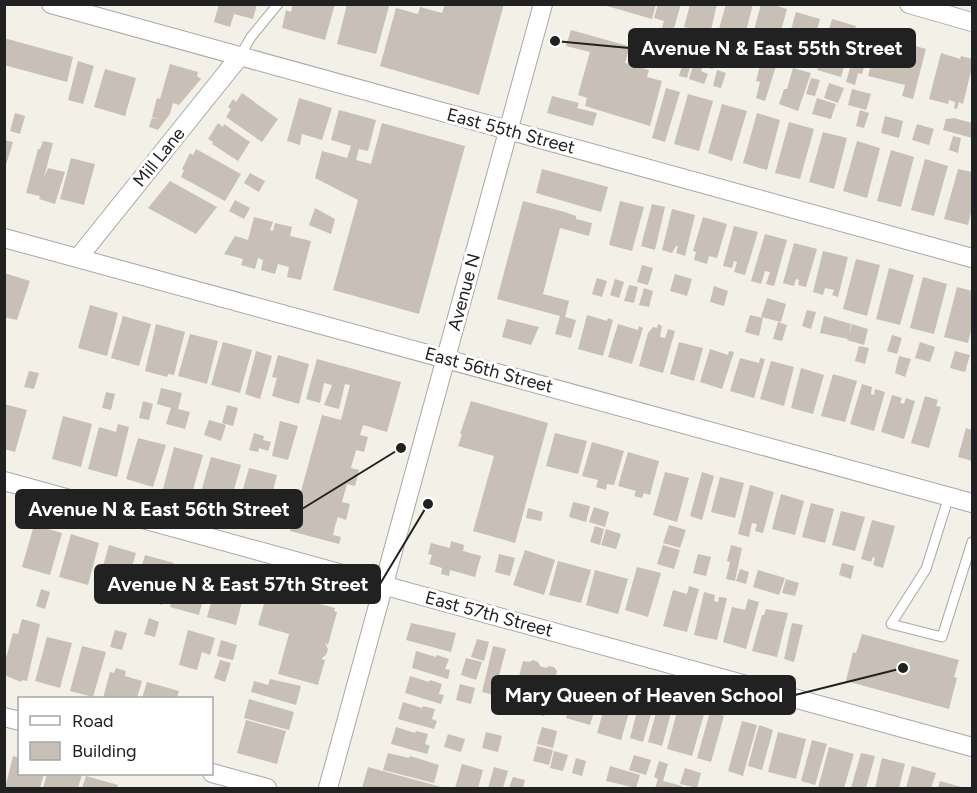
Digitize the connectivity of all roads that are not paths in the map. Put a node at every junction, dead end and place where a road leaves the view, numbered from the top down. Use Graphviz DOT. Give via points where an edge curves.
graph roads {
  1 [pos="51,4"];
  2 [pos="278,4"];
  3 [pos="543,4"];
  4 [pos="909,4"];
  5 [pos="972,22"];
  6 [pos="240,56"];
  7 [pos="509,130"];
  8 [pos="4,238"];
  9 [pos="78,258"];
  10 [pos="972,258"];
  11 [pos="446,358"];
  12 [pos="4,481"];
  13 [pos="949,496"];
  14 [pos="972,503"];
  15 [pos="972,542"];
  16 [pos="384,585"];
  17 [pos="972,747"];
  18 [pos="213,773"];
  19 [pos="267,789"];
  20 [pos="328,789"];
  1 -- 6 [label="street, East 55th Street"];
  2 -- 6 [label="lane" via="250,37"];
  3 -- 7 [label="street, Avenue N"];
  4 -- 5 [label="street"];
  6 -- 7 [label="street, East 55th Street"];
  6 -- 9 [label="street, Mill Lane"];
  7 -- 10 [label="street, East 55th Street"];
  7 -- 11 [label="street, Avenue N"];
  8 -- 9 [label="street, East 56th Street"];
  9 -- 11 [label="street, East 56th Street"];
  11 -- 13 [label="street, East 56th Street"];
  11 -- 16 [label="street, Avenue N"];
  12 -- 16 [label="street, East 57th Street"];
  13 -- 14 [label="street, East 56th Street"];
  13 -- 15 [label="lane" via="926,569 891,624 942,637"];
  16 -- 17 [label="street, East 57th Street"];
  16 -- 20 [label="street, Avenue N"];
  18 -- 19 [label="street"];
}
